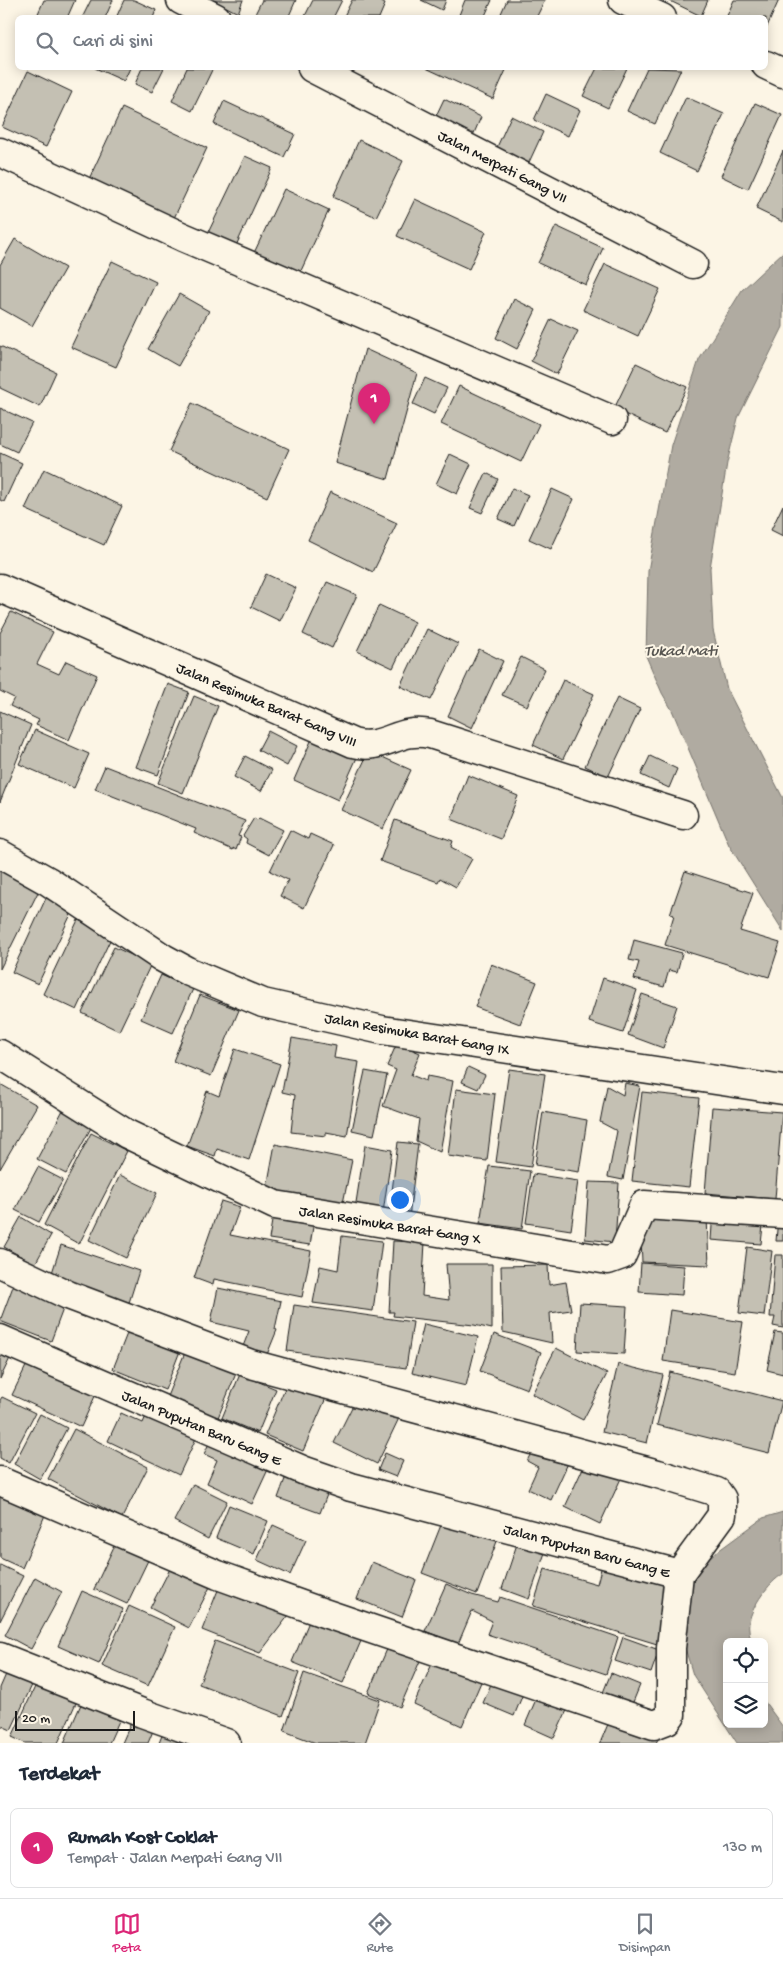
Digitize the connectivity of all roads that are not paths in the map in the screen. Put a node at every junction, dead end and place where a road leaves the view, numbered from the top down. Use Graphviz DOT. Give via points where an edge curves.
graph roads {
  1 [pos="181,0"];
  2 [pos="623,0"];
  3 [pos="210,15"];
  4 [pos="656,15"];
  5 [pos="768,66"];
  6 [pos="316,70"];
  7 [pos="783,73"];
  8 [pos="0,152"];
  9 [pos="693,264"];
  10 [pos="612,420"];
  11 [pos="0,588"];
  12 [pos="684,815"];
  13 [pos="0,854"];
  14 [pos="0,1054"];
  15 [pos="783,1090"];
  16 [pos="783,1214"];
  17 [pos="0,1263"];
  18 [pos="0,1339"];
  19 [pos="0,1481"];
  20 [pos="679,1574"];
  21 [pos="0,1657"];
  22 [pos="226,1743"];
  1 -- 3 [label="street"];
  2 -- 4 [label="street"];
  5 -- 7 [label="street"];
  6 -- 9 [label="street, Jalan Merpati Gang VII"];
  8 -- 10 [label="street" via="183,237"];
  11 -- 12 [label="street, Jalan Resimuka Barat Gang VIII" via="353,743 376,745 417,731"];
  13 -- 15 [label="street, Jalan Resimuka Barat Gang IX" via="48,881 163,958 263,1003 382,1030"];
  14 -- 16 [label="street, Jalan Resimuka Barat Gang X" via="127,1134 275,1205 608,1260 622,1255 644,1205"];
  17 -- 20 [label="street" via="68,1294 251,1364 717,1492 722,1499 722,1515"];
  18 -- 20 [label="street, Jalan Puputan Baru Gang E" via="305,1471 351,1487"];
  19 -- 20 [label="street, Jalan Puputan Baru Gang E" via="218,1575 654,1725 671,1715 671,1648"];
  21 -- 22 [label="street"];
}
